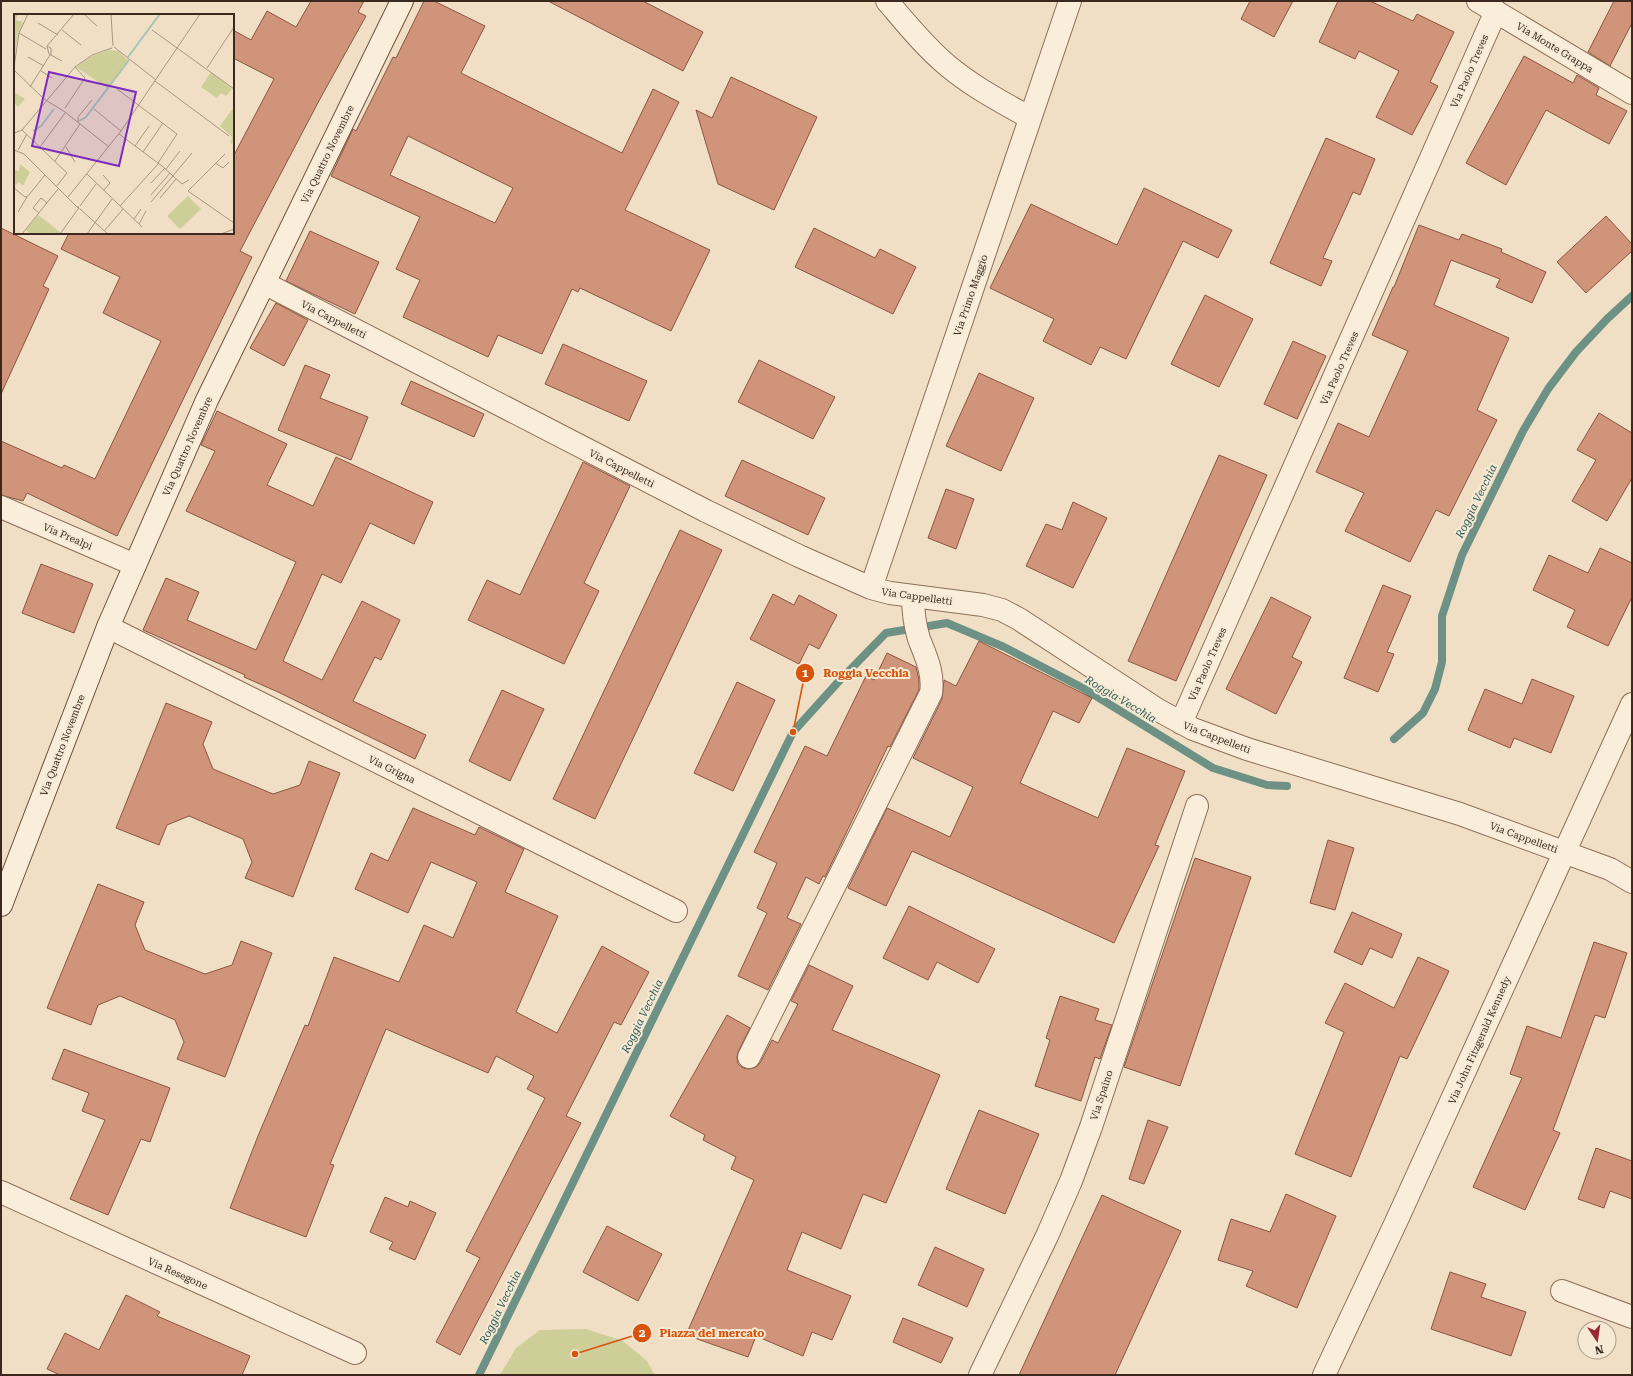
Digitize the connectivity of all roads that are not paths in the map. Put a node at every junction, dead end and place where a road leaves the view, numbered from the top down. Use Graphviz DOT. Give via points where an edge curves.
graph roads {
  1 [pos="402,1"];
  2 [pos="887,1"];
  3 [pos="1070,1"];
  4 [pos="1487,6"];
  5 [pos="1632,93"];
  6 [pos="1030,118"];
  7 [pos="264,283"];
  8 [pos="1,507"];
  9 [pos="135,565"];
  10 [pos="871,588"];
  11 [pos="914,606"];
  12 [pos="108,627"];
  13 [pos="1632,704"];
  14 [pos="1181,723"];
  15 [pos="1197,806"];
  16 [pos="1564,852"];
  17 [pos="1632,882"];
  18 [pos="1,905"];
  19 [pos="676,911"];
  20 [pos="749,1057"];
  21 [pos="1,1192"];
  22 [pos="1562,1291"];
  23 [pos="1632,1317"];
  24 [pos="355,1353"];
  25 [pos="980,1375"];
  26 [pos="1324,1375"];
  1 -- 7 [label="street, Via Quattro Novembre"];
  2 -- 6 [label="street" via="947,65"];
  3 -- 6 [label="street, Via Primo Maggio"];
  4 -- 5 [label="street, Via Monte Grappa"];
  4 -- 14 [label="street, Via Paolo Treves"];
  6 -- 10 [label="street, Via Primo Maggio"];
  7 -- 9 [label="street, Via Quattro Novembre" via="207,400"];
  7 -- 10 [label="street, Via Cappelletti" via="706,511"];
  8 -- 9 [label="street, Via Prealpi"];
  9 -- 12 [label="street, Via Quattro Novembre"];
  10 -- 11 [label="street, Via Cappelletti"];
  11 -- 14 [label="street, Via Cappelletti" via="983,605 1010,614"];
  11 -- 20 [label="street" via="919,638 928,660 932,680 931,693"];
  12 -- 18 [label="street, Via Quattro Novembre"];
  12 -- 19 [label="street, Via Grigna"];
  13 -- 16 [label="street, Via John Fitzgerald Kennedy"];
  14 -- 16 [label="street, Via Cappelletti" via="1237,746 1433,805"];
  15 -- 25 [label="street, Via Spaino" via="1071,1181"];
  16 -- 17 [label="street, Via Cappelletti" via="1610,870"];
  16 -- 26 [label="street, Via John Fitzgerald Kennedy"];
  21 -- 24 [label="street, Via Resegone"];
  22 -- 23 [label="street"];
}
